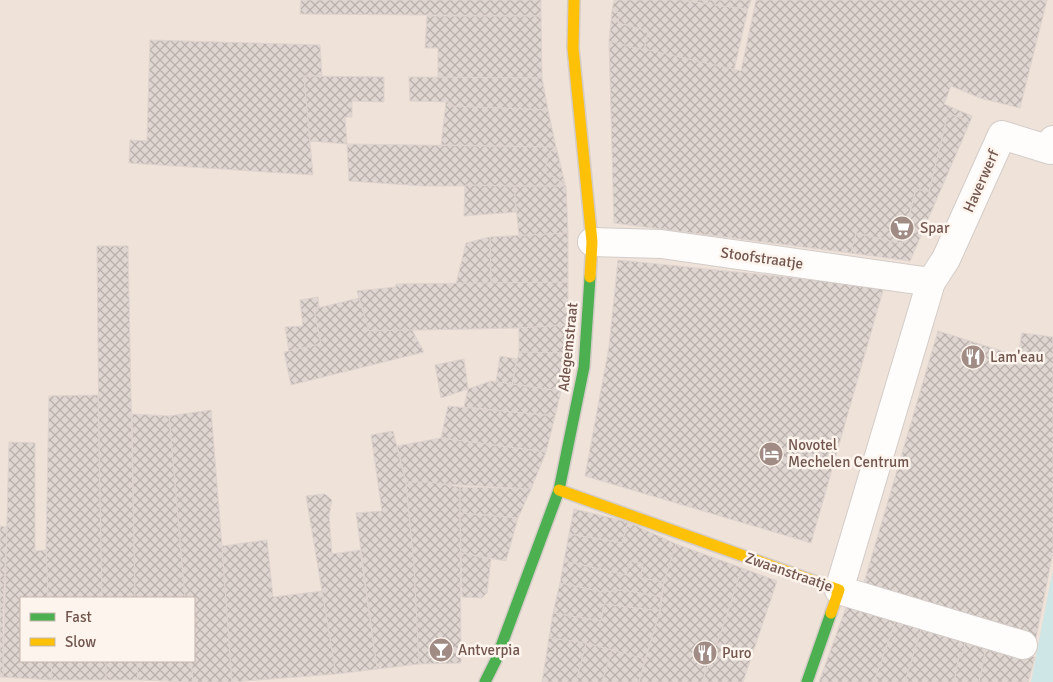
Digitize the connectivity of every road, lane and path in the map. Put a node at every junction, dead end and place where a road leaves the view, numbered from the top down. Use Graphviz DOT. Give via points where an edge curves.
graph roads {
  1 [pos="574,0"];
  2 [pos="1053,140"];
  3 [pos="592,242"];
  4 [pos="931,282"];
  5 [pos="558,490"];
  6 [pos="839,590"];
  7 [pos="1023,645"];
  8 [pos="485,682"];
  9 [pos="807,682"];
  1 -- 3 [label="street, Adegemstraat" via="573,48"];
  2 -- 4 [label="street, Haverwerf" via="1050,150 1002,136 946,260"];
  3 -- 4 [label="street, Stoofstraatje" via="661,244"];
  3 -- 5 [label="street, Adegemstraat" via="584,366"];
  4 -- 6 [label="street"];
  5 -- 6 [label="street, Zwaanstraatje"];
  5 -- 8 [label="street, Adegemstraat"];
  6 -- 7 [label="street, Zwaanstraatje"];
  6 -- 9 [label="street"];
}
